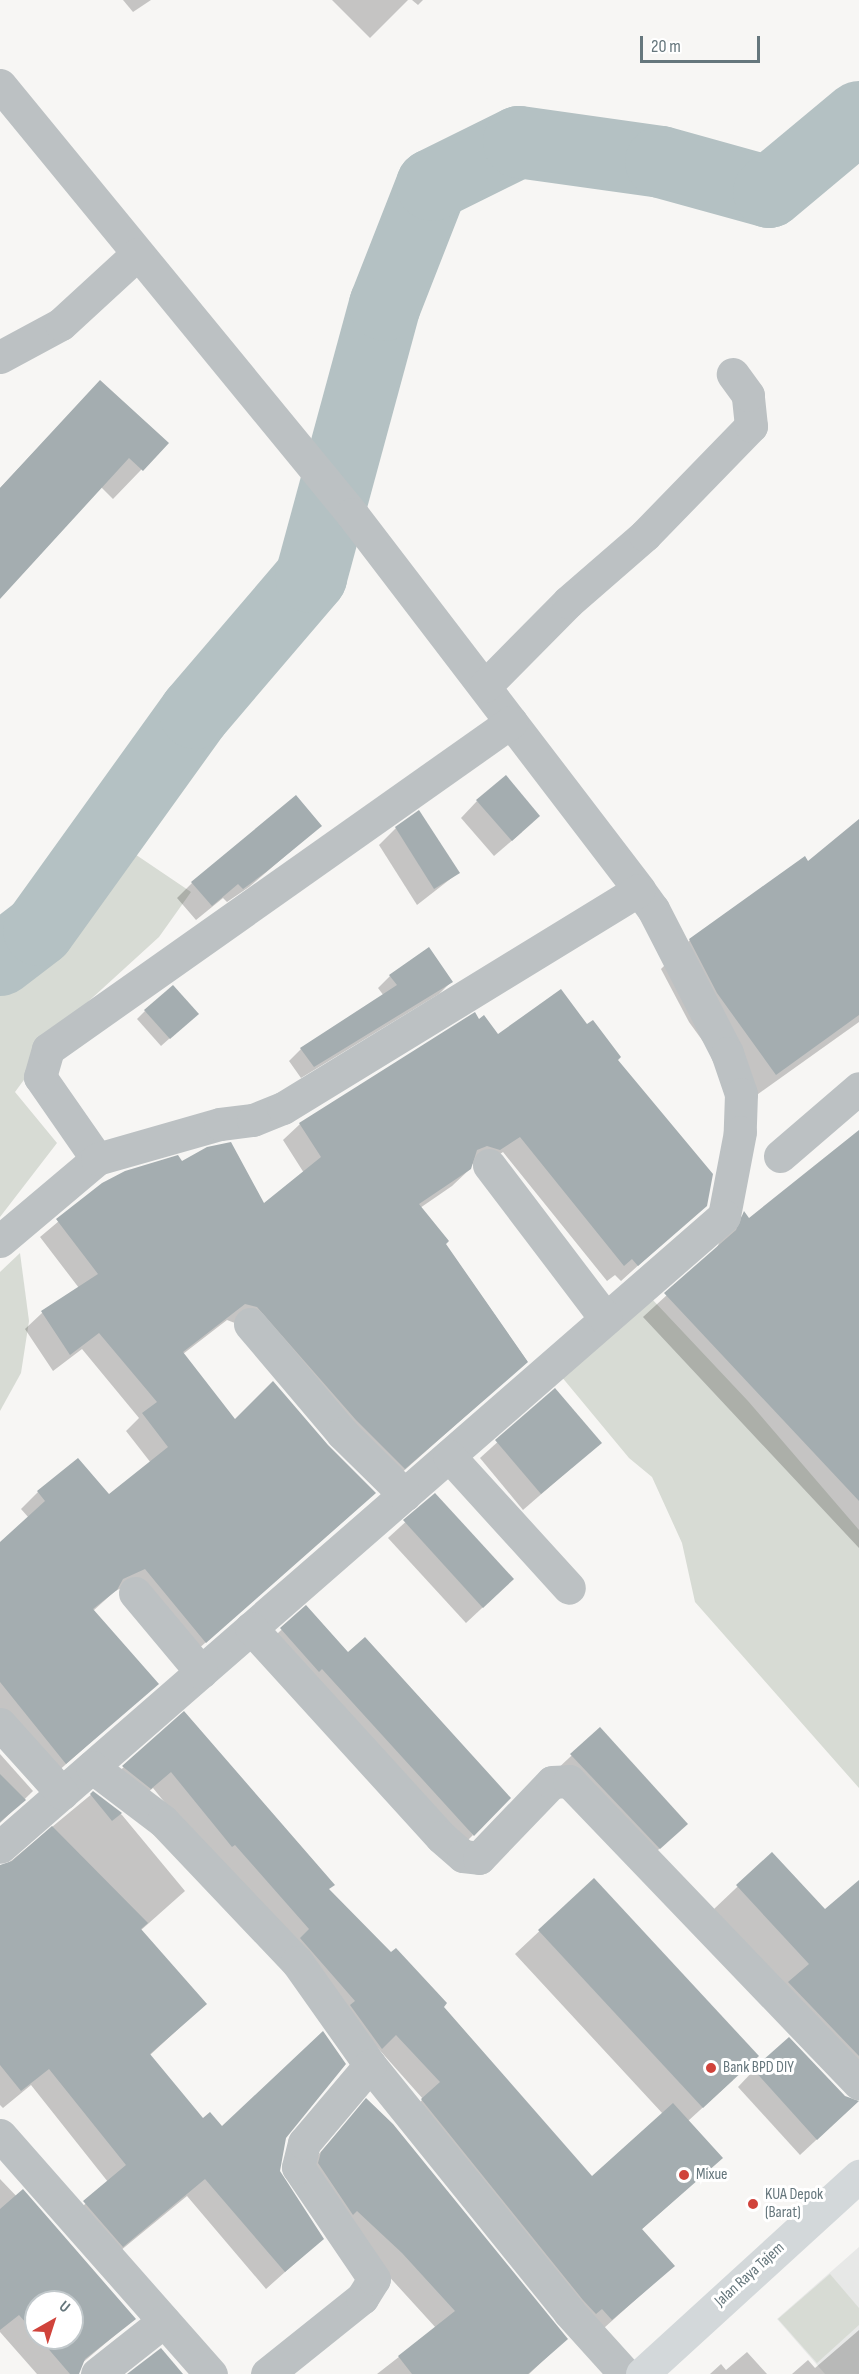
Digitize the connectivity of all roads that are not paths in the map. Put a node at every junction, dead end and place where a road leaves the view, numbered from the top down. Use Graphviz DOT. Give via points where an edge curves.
graph roads {
  1 [pos="0,85"];
  2 [pos="137,254"];
  3 [pos="0,357"];
  4 [pos="733,374"];
  5 [pos="485,686"];
  6 [pos="510,722"];
  7 [pos="639,890"];
  8 [pos="859,1088"];
  9 [pos="780,1156"];
  10 [pos="97,1159"];
  11 [pos="489,1165"];
  12 [pos="0,1241"];
  13 [pos="606,1319"];
  14 [pos="250,1324"];
  15 [pos="449,1456"];
  16 [pos="405,1495"];
  17 [pos="569,1588"];
  18 [pos="135,1593"];
  19 [pos="251,1628"];
  20 [pos="201,1672"];
  21 [pos="0,1724"];
  22 [pos="92,1767"];
  23 [pos="62,1793"];
  24 [pos="0,1846"];
  25 [pos="370,2065"];
  26 [pos="859,2083"];
  27 [pos="0,2135"];
  28 [pos="859,2176"];
  29 [pos="164,2321"];
  30 [pos="97,2374"];
  31 [pos="211,2374"];
  32 [pos="267,2374"];
  33 [pos="625,2374"];
  34 [pos="642,2374"];
  1 -- 2 [label="street"];
  2 -- 3 [label="street" via="61,324"];
  2 -- 5 [label="street" via="352,514"];
  4 -- 5 [label="street" via="748,395 751,426 645,535 568,602"];
  5 -- 6 [label="street"];
  6 -- 7 [label="street"];
  6 -- 10 [label="street" via="48,1049 40,1077"];
  7 -- 10 [label="street" via="283,1108"];
  7 -- 13 [label="street" via="653,909 727,1053 741,1094 740,1132 724,1216"];
  8 -- 9 [label="street"];
  10 -- 12 [label="street"];
  11 -- 13 [label="street"];
  13 -- 15 [label="street"];
  14 -- 16 [label="street" via="342,1433"];
  15 -- 16 [label="street"];
  15 -- 17 [label="street"];
  16 -- 19 [label="street"];
  18 -- 20 [label="street"];
  19 -- 20 [label="street"];
  19 -- 26 [label="street" via="441,1838 463,1856 479,1858 552,1782 569,1781"];
  20 -- 22 [label="street"];
  21 -- 23 [label="street"];
  22 -- 23 [label="street"];
  22 -- 25 [label="street" via="163,1821 231,1890 297,1962"];
  23 -- 24 [label="street"];
  25 -- 32 [label="street" via="304,2143 298,2168 374,2278 362,2298"];
  25 -- 33 [label="street" via="569,2312"];
  27 -- 29 [label="street"];
  28 -- 34 [label="main road, Jalan Raya Tajem"];
  29 -- 30 [label="street"];
  29 -- 31 [label="street"];
}
